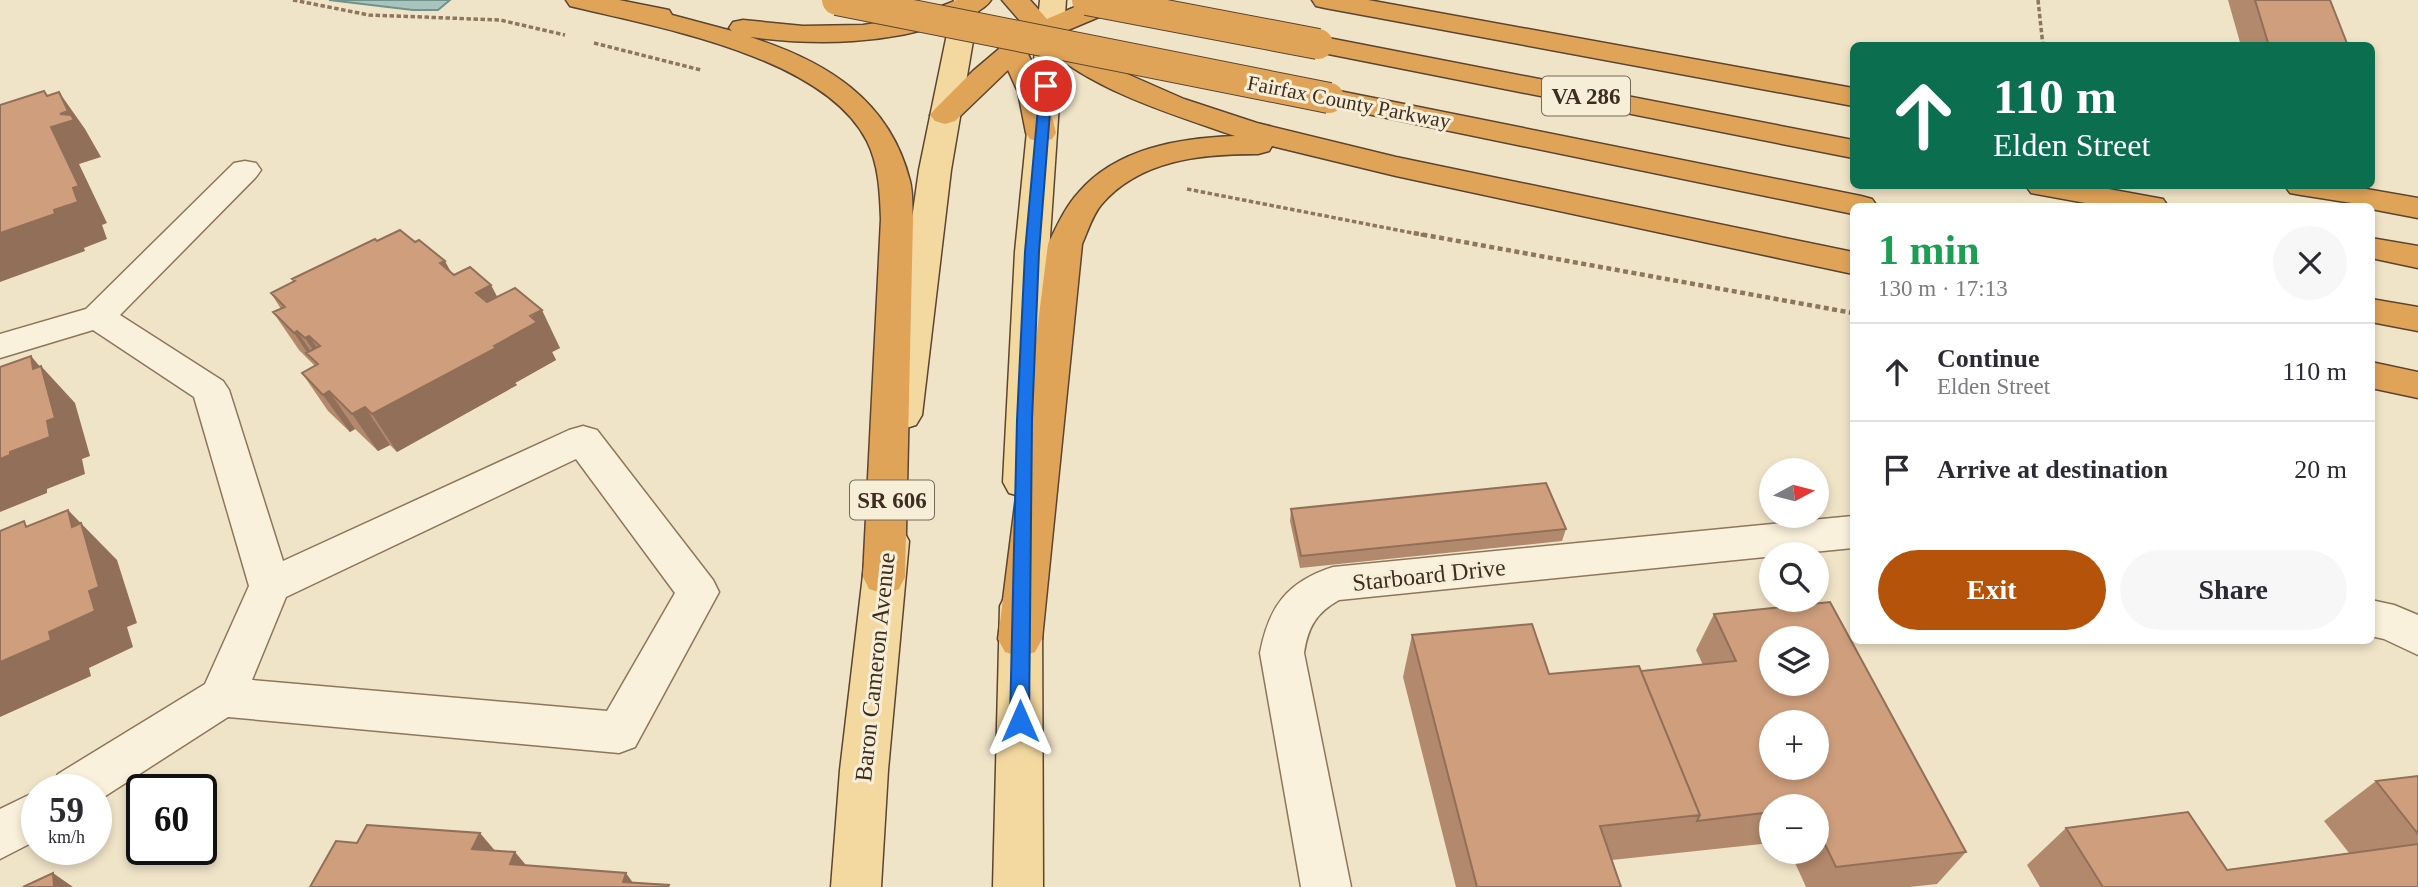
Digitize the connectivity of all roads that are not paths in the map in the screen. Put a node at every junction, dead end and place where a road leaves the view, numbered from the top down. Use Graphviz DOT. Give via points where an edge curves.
graph roads {
  1 [pos="579,0"];
  2 [pos="837,0"];
  3 [pos="1014,0"];
  4 [pos="1087,0"];
  5 [pos="1116,0"];
  6 [pos="1325,0"];
  7 [pos="973,2"];
  8 [pos="633,12"];
  9 [pos="1049,25"];
  10 [pos="1014,50"];
  11 [pos="1850,96"];
  12 [pos="945,115"];
  13 [pos="1041,142"];
  14 [pos="1850,148"];
  15 [pos="1326,150"];
  16 [pos="245,170"];
  17 [pos="2058,189"];
  18 [pos="2317,189"];
  19 [pos="2136,203"];
  20 [pos="1850,204"];
  21 [pos="2418,208"];
  22 [pos="2375,249"];
  23 [pos="2418,257"];
  24 [pos="1850,262"];
  25 [pos="2375,311"];
  26 [pos="98,317"];
  27 [pos="2418,319"];
  28 [pos="0,346"];
  29 [pos="2375,376"];
  30 [pos="2418,385"];
  31 [pos="1850,532"];
  32 [pos="884,577"];
  33 [pos="270,586"];
  34 [pos="2375,619"];
  35 [pos="2418,636"];
  36 [pos="1020,639"];
  37 [pos="222,697"];
  38 [pos="99,774"];
  39 [pos="21,823"];
  40 [pos="0,836"];
  41 [pos="856,887"];
  42 [pos="1018,887"];
  43 [pos="1326,887"];
  1 -- 8 [label="highway"];
  2 -- 20 [label="highway, Fairfax County Parkway / VA 286, bridge"];
  3 -- 9 [label="highway"];
  4 -- 14 [label="highway, VA 286, bridge"];
  5 -- 9 [label="highway"];
  6 -- 11 [label="highway"];
  7 -- 8 [label="highway" via="943,17 898,30 832,35 799,35"];
  7 -- 10 [label="highway" via="1003,27"];
  7 -- 12 [label="main road, SR 606"];
  8 -- 32 [label="highway" via="773,54 830,82 852,101 886,150 895,181 897,219"];
  9 -- 10 [label="highway"];
  9 -- 13 [label="main road"];
  9 -- 15 [label="highway" via="1066,53 1148,96"];
  10 -- 12 [label="highway" via="973,83"];
  10 -- 13 [label="highway" via="1032,92"];
  12 -- 32 [label="main road, Baron Cameron Avenue / SR 606"];
  13 -- 36 [label="main road" via="1025,420"];
  15 -- 24 [label="highway"];
  15 -- 36 [label="highway" via="1233,144 1170,152 1116,177 1092,196 1078,216 1065,244"];
  16 -- 26 [label="street"];
  17 -- 19 [label="highway"];
  18 -- 21 [label="highway"];
  22 -- 23 [label="highway"];
  25 -- 27 [label="highway"];
  26 -- 28 [label="street"];
  26 -- 33 [label="street" via="210,390"];
  29 -- 30 [label="highway"];
  31 -- 43 [label="street, Starboard Drive" via="1333,584 1307,598 1286,629 1282,653"];
  32 -- 41 [label="main road, Baron Cameron Avenue / SR 606"];
  33 -- 37 [label="street"];
  33 -- 37 [label="street" via="583,440 698,592 619,733"];
  34 -- 35 [label="street"];
  36 -- 42 [label="main road"];
  37 -- 38 [label="street"];
  39 -- 40 [label="street"];
}
